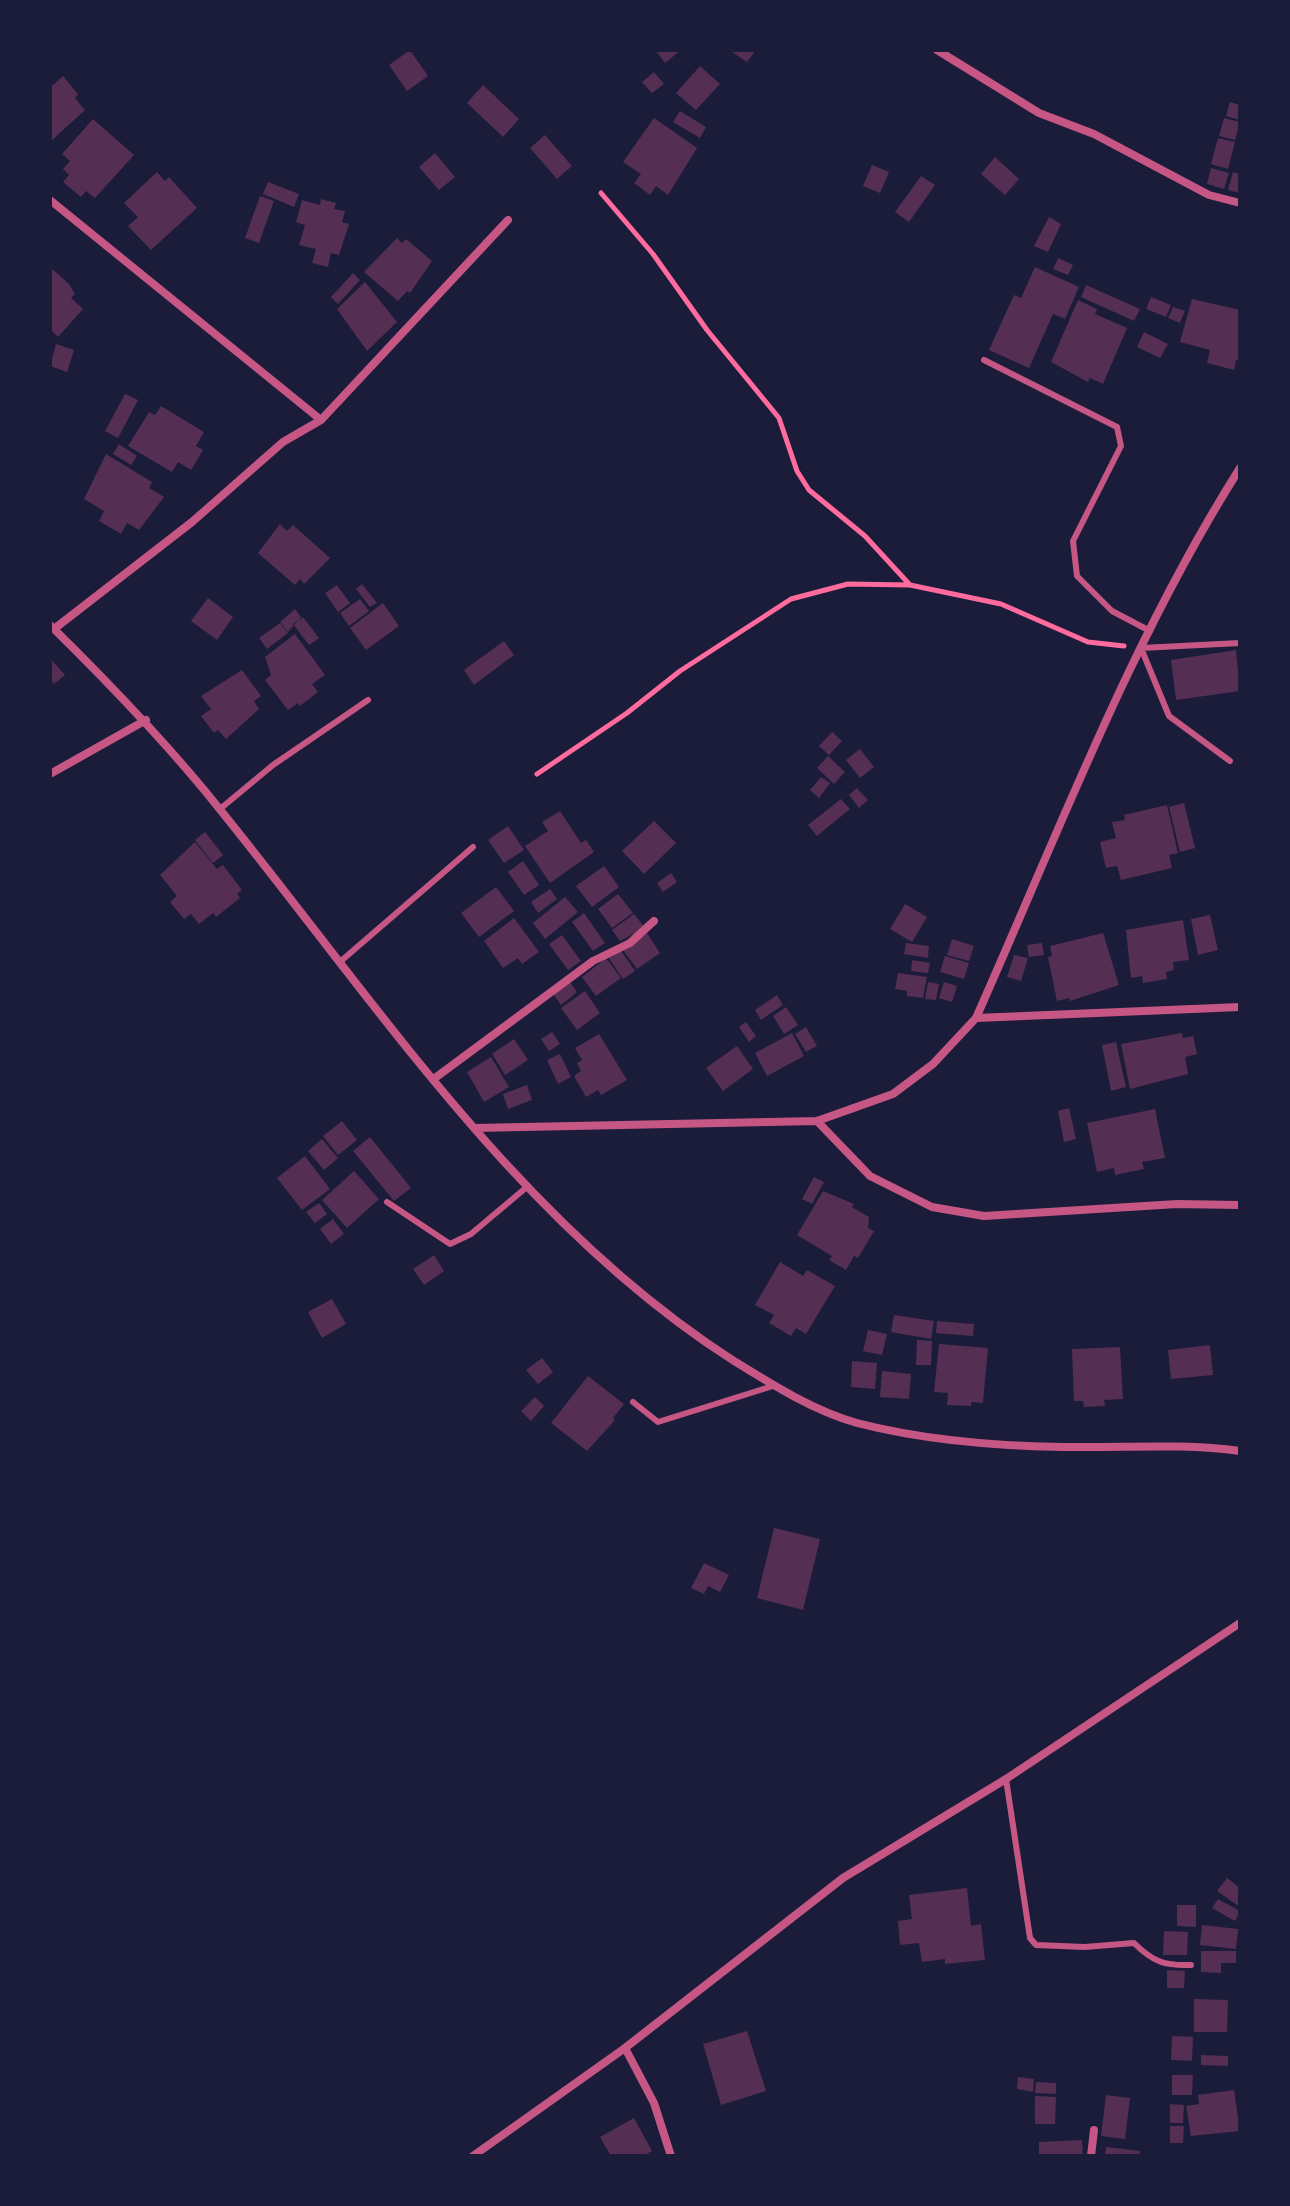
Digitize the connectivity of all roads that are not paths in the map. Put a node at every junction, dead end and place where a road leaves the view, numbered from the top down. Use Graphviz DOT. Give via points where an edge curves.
graph roads {
  1 [pos="937,50"];
  2 [pos="50,200"];
  3 [pos="1240,203"];
  4 [pos="508,220"];
  5 [pos="984,360"];
  6 [pos="321,420"];
  7 [pos="1240,468"];
  8 [pos="52,627"];
  9 [pos="1150,631"];
  10 [pos="1240,643"];
  11 [pos="1141,648"];
  12 [pos="368,700"];
  13 [pos="146,720"];
  14 [pos="1230,761"];
  15 [pos="50,774"];
  16 [pos="220,809"];
  17 [pos="473,847"];
  18 [pos="654,921"];
  19 [pos="341,961"];
  20 [pos="1240,1007"];
  21 [pos="976,1018"];
  22 [pos="435,1078"];
  23 [pos="817,1121"];
  24 [pos="475,1128"];
  25 [pos="528,1186"];
  26 [pos="387,1202"];
  27 [pos="1240,1205"];
  28 [pos="773,1386"];
  29 [pos="633,1402"];
  30 [pos="1240,1451"];
  31 [pos="1240,1623"];
  32 [pos="1006,1779"];
  33 [pos="1191,1965"];
  34 [pos="625,2048"];
  35 [pos="1094,2130"];
  36 [pos="473,2156"];
  37 [pos="671,2156"];
  38 [pos="1091,2156"];
  1 -- 3 [label="street" via="1039,113 1094,134 1209,195"];
  2 -- 6 [label="street"];
  4 -- 6 [label="street"];
  5 -- 9 [label="lane" via="1117,427 1121,446 1073,541 1077,576 1112,611"];
  6 -- 8 [label="street" via="283,442 192,522"];
  7 -- 9 [label="street"];
  8 -- 13 [label="street"];
  9 -- 11 [label="street"];
  10 -- 11 [label="lane"];
  11 -- 14 [label="lane" via="1169,716"];
  11 -- 21 [label="street"];
  12 -- 16 [label="lane"];
  13 -- 15 [label="street"];
  13 -- 16 [label="street"];
  16 -- 19 [label="street"];
  17 -- 19 [label="lane"];
  18 -- 22 [label="street"];
  19 -- 22 [label="street"];
  20 -- 21 [label="street"];
  21 -- 23 [label="street" via="933,1064 893,1094"];
  22 -- 24 [label="street"];
  23 -- 24 [label="street"];
  23 -- 27 [label="street" via="870,1176 932,1207 984,1216"];
  24 -- 25 [label="street"];
  25 -- 26 [label="lane" via="471,1234 450,1244"];
  25 -- 28 [label="street" via="569,1231 681,1327"];
  28 -- 29 [label="lane" via="658,1422"];
  28 -- 30 [label="street" via="853,1422 921,1437 1060,1447 1201,1445"];
  31 -- 32 [label="street"];
  32 -- 33 [label="lane" via="1030,1938 1036,1945 1134,1943 1166,1966"];
  32 -- 34 [label="street" via="843,1878"];
  34 -- 36 [label="street"];
  34 -- 37 [label="street" via="654,2103"];
  35 -- 38 [label="street"];
}
